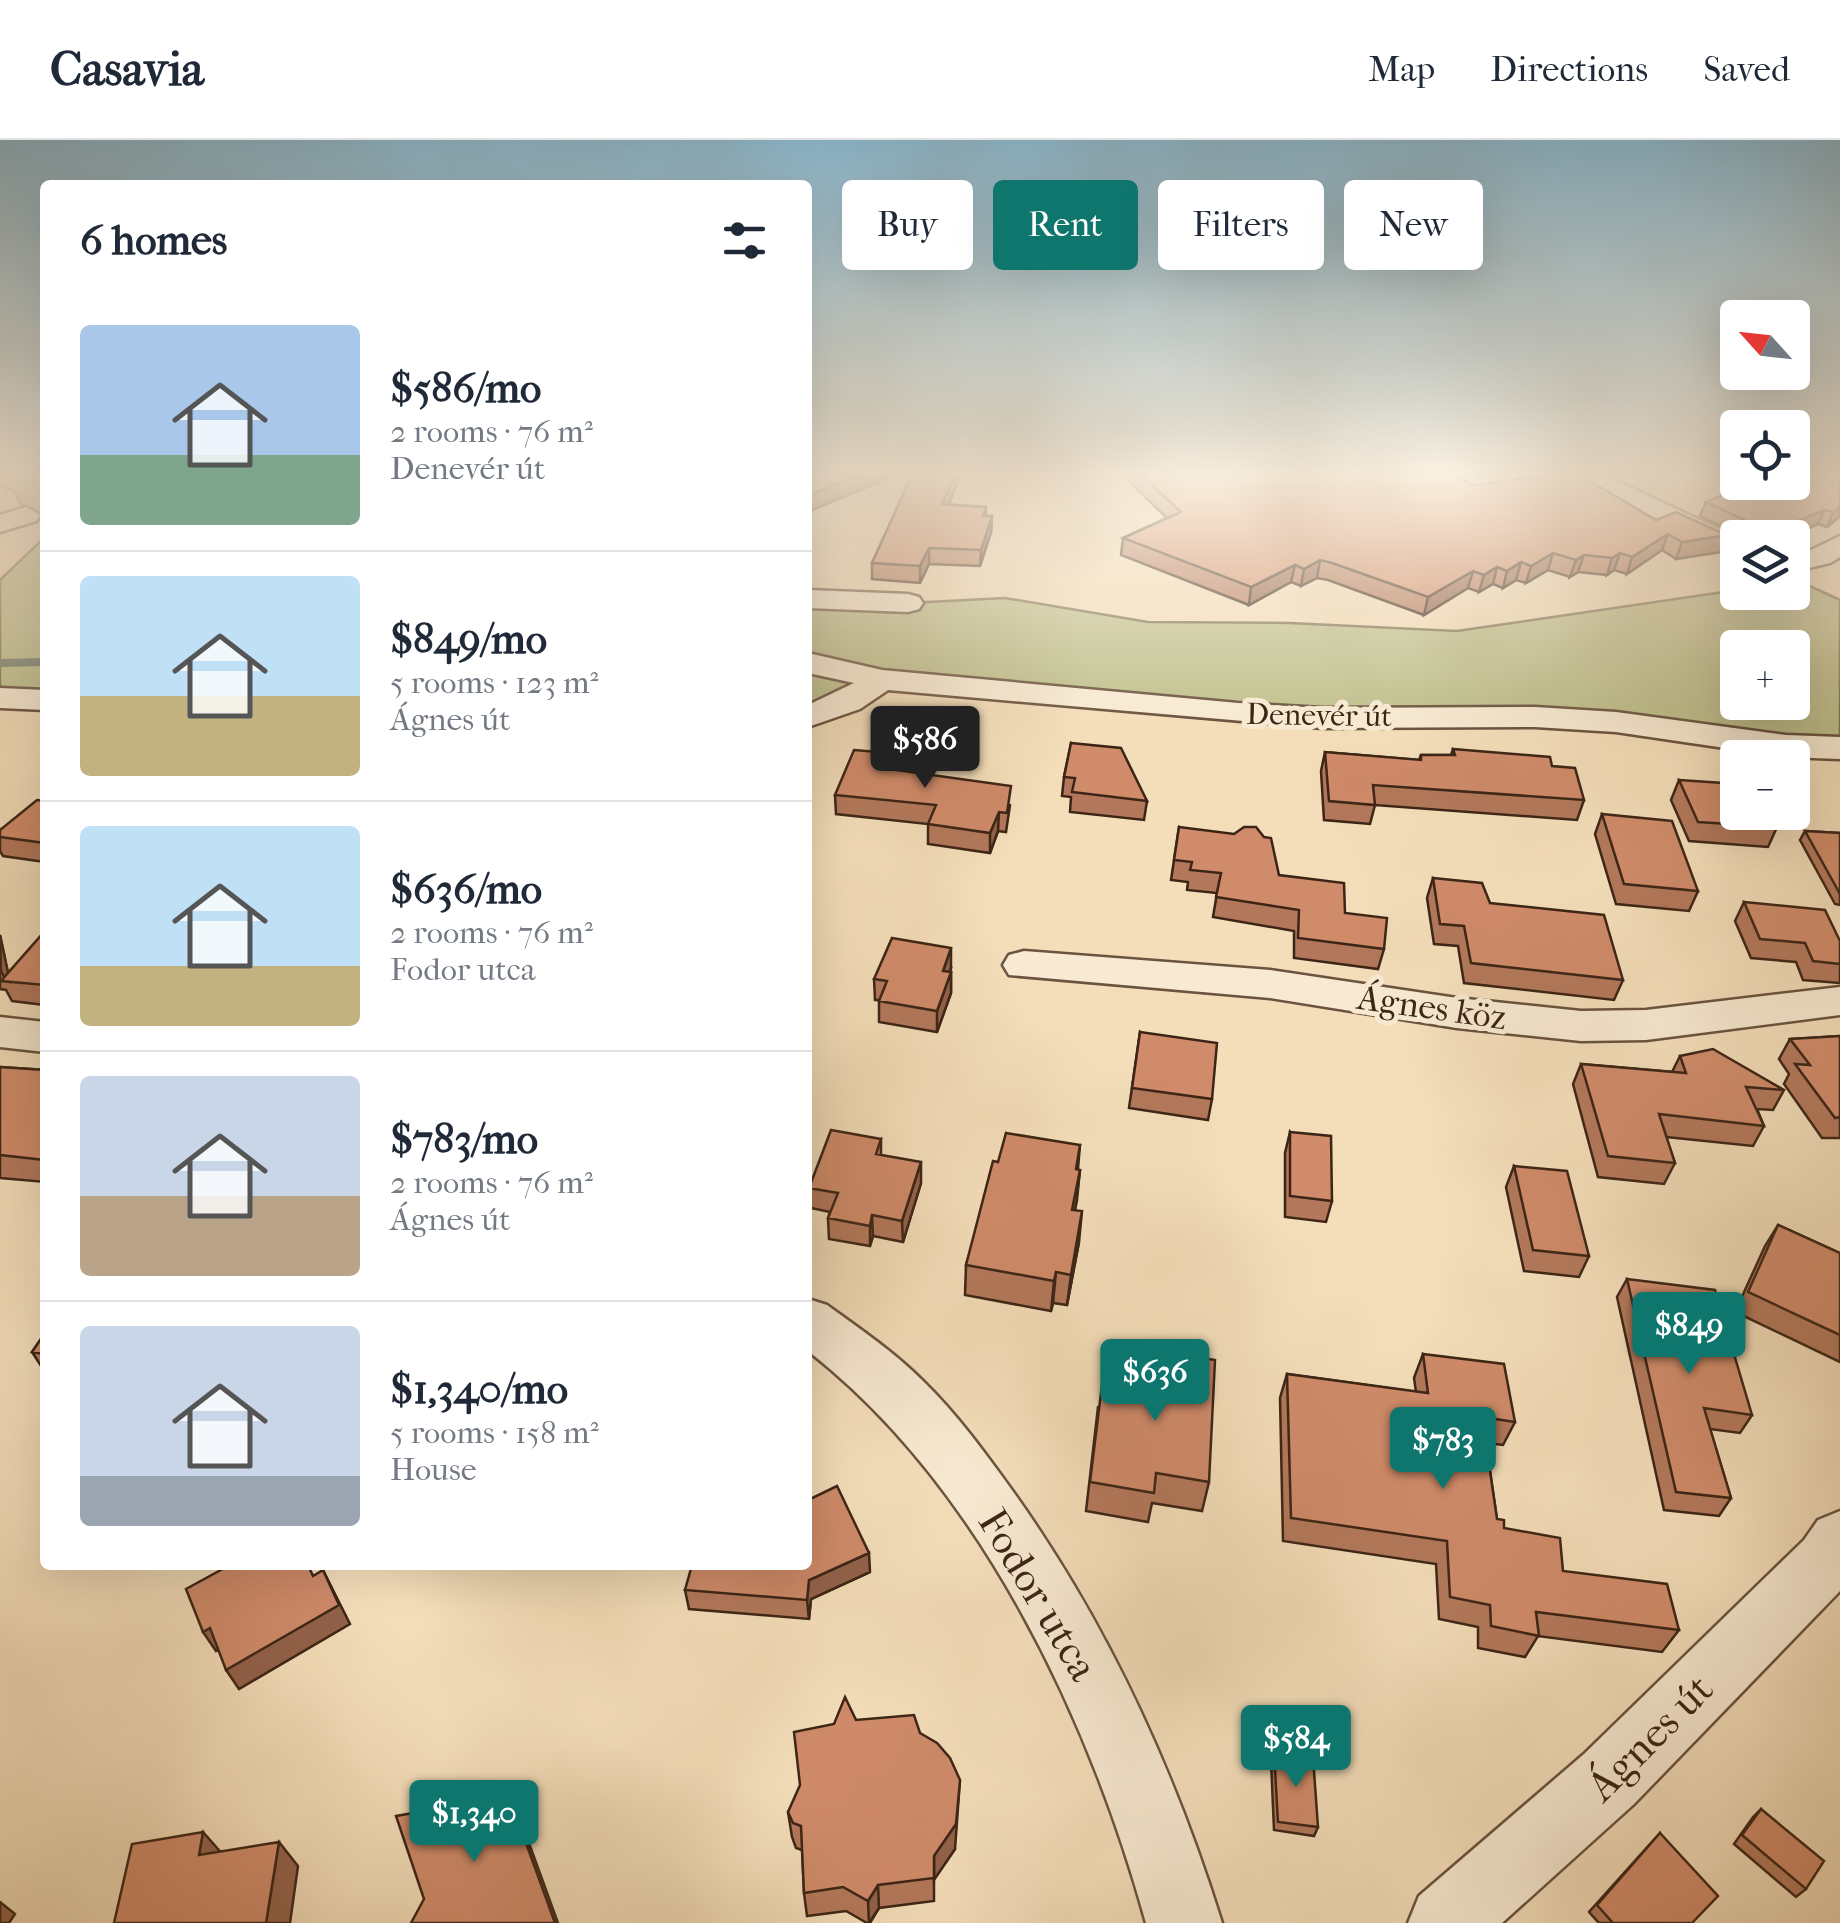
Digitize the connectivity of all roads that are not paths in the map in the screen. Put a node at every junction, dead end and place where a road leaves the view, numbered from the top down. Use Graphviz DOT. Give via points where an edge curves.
graph roads {
  1 [pos="812,599"];
  2 [pos="908,603"];
  3 [pos="812,664"];
  4 [pos="882,680"];
  5 [pos="0,698"];
  6 [pos="40,700"];
  7 [pos="812,716"];
  8 [pos="1840,748"];
  9 [pos="1024,965"];
  10 [pos="1840,1000"];
  11 [pos="0,1032"];
  12 [pos="40,1037"];
  13 [pos="812,1324"];
  14 [pos="1840,1540"];
  15 [pos="1184,1923"];
  16 [pos="1446,1923"];
  1 -- 2 [label="street"];
  3 -- 4 [label="street, Denevér út"];
  4 -- 7 [label="street"];
  4 -- 8 [label="street, Denevér út" via="1272,716 1600,721"];
  5 -- 6 [label="street"];
  9 -- 10 [label="street, Ágnes köz" via="1270,984 1581,1026"];
  11 -- 12 [label="street"];
  13 -- 15 [label="street, Fodor utca" via="894,1389 958,1466 1066,1626 1122,1741"];
  14 -- 16 [label="street, Ágnes út" via="1610,1779"];
}
